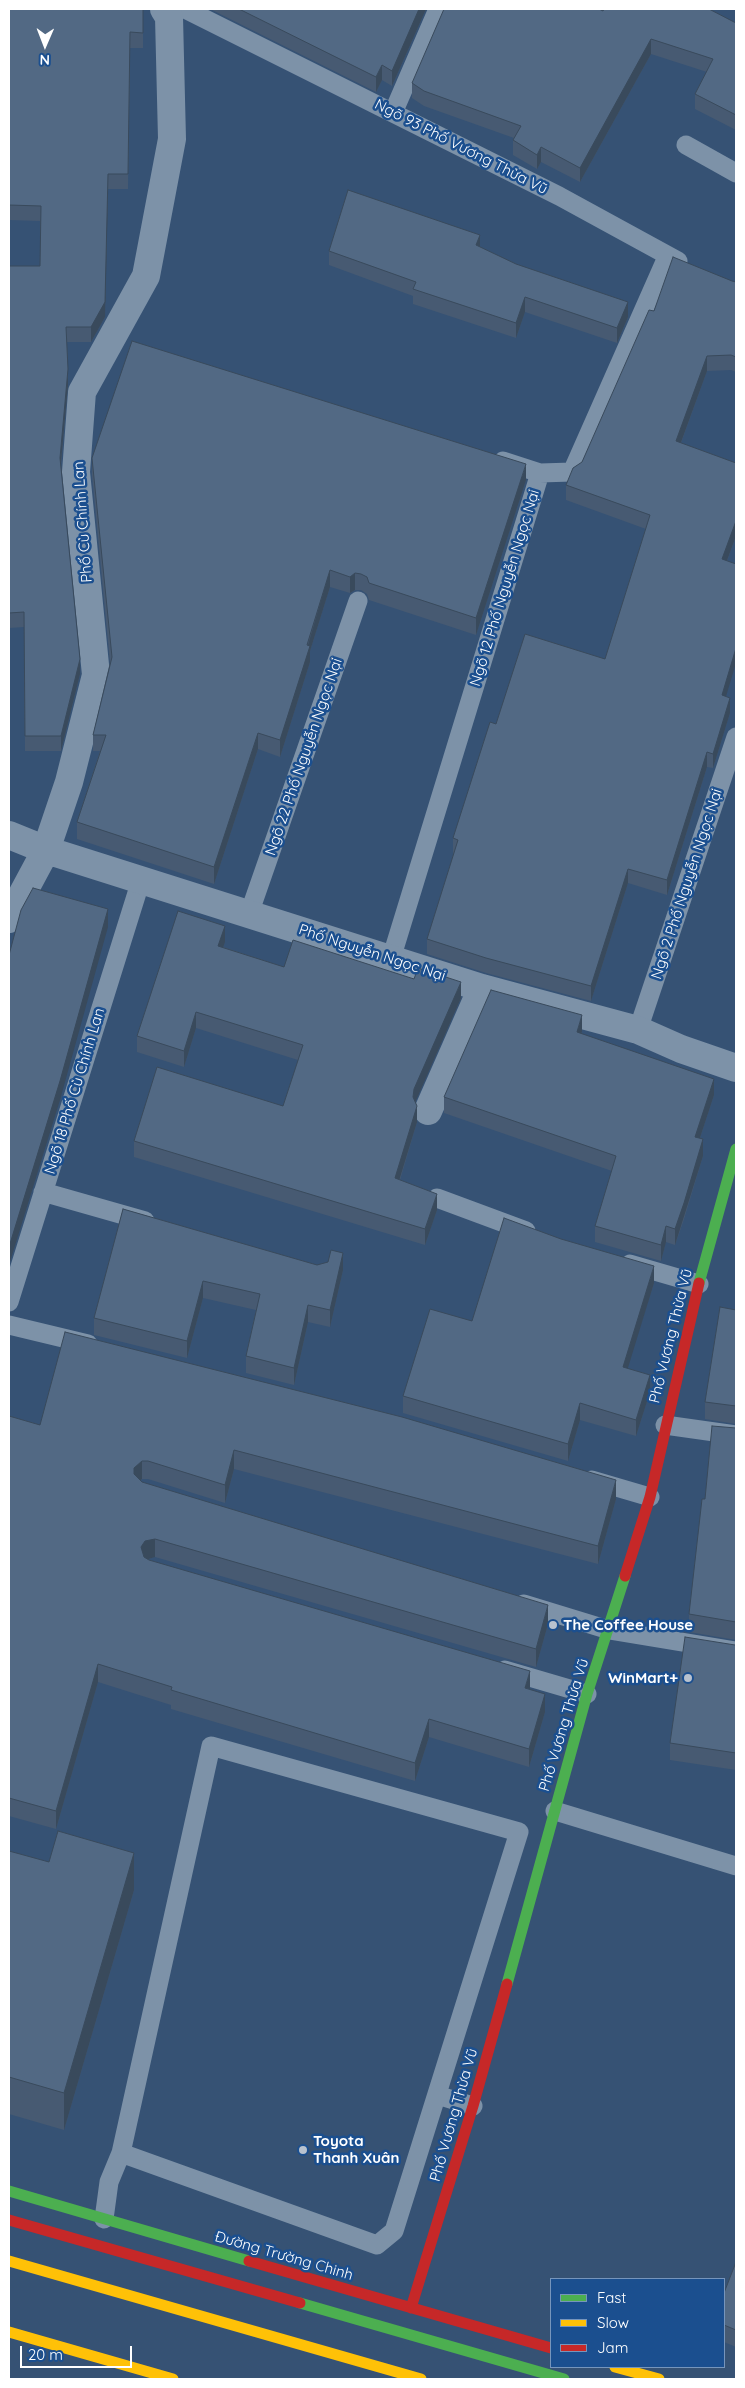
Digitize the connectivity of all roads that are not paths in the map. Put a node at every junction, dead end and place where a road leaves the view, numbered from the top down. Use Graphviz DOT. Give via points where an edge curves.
graph roads {
  1 [pos="164,9"];
  2 [pos="184,9"];
  3 [pos="438,9"];
  4 [pos="393,113"];
  5 [pos="686,145"];
  6 [pos="736,173"];
  7 [pos="667,256"];
  8 [pos="693,268"];
  9 [pos="483,455"];
  10 [pos="540,473"];
  11 [pos="358,600"];
  12 [pos="736,737"];
  13 [pos="9,835"];
  14 [pos="46,850"];
  15 [pos="141,880"];
  16 [pos="249,914"];
  17 [pos="9,919"];
  18 [pos="391,959"];
  19 [pos="482,988"];
  20 [pos="638,1030"];
  21 [pos="736,1068"];
  22 [pos="428,1111"];
  23 [pos="736,1149"];
  24 [pos="43,1192"];
  25 [pos="437,1198"];
  26 [pos="157,1225"];
  27 [pos="546,1238"];
  28 [pos="612,1259"];
  29 [pos="699,1284"];
  30 [pos="9,1302"];
  31 [pos="9,1325"];
  32 [pos="106,1349"];
  33 [pos="665,1425"];
  34 [pos="736,1435"];
  35 [pos="575,1474"];
  36 [pos="650,1497"];
  37 [pos="506,1599"];
  38 [pos="610,1630"];
  39 [pos="736,1651"];
  40 [pos="483,1664"];
  41 [pos="587,1694"];
  42 [pos="554,1812"];
  43 [pos="736,1866"];
  44 [pos="437,2095"];
  45 [pos="473,2106"];
  46 [pos="121,2153"];
  47 [pos="9,2190"];
  48 [pos="104,2219"];
  49 [pos="9,2220"];
  50 [pos="9,2261"];
  51 [pos="412,2308"];
  52 [pos="9,2332"];
  53 [pos="550,2348"];
  54 [pos="619,2368"];
  55 [pos="173,2379"];
  56 [pos="421,2379"];
  57 [pos="564,2379"];
  58 [pos="659,2379"];
  1 -- 14 [label="street, Phố Cù Chính Lan" via="169,17 172,140 146,276 121,342 82,392 76,472 96,675 69,782"];
  2 -- 4 [label="lane, Ngõ 93 Phố Vương Thừa Vũ"];
  3 -- 4 [label="lane"];
  4 -- 7 [label="lane, Ngõ 93 Phố Vương Thừa Vũ" via="559,196"];
  5 -- 6 [label="lane"];
  7 -- 8 [label="lane, Ngõ 93 Phố Vương Thừa Vũ"];
  7 -- 10 [label="lane, Ngõ 12 Phố Nguyễn Ngọc Nại" via="572,472"];
  9 -- 10 [label="lane"];
  10 -- 18 [label="lane, Ngõ 12 Phố Nguyễn Ngọc Nại"];
  11 -- 16 [label="lane, Ngõ 22 Phố Nguyễn Ngọc Nại"];
  12 -- 20 [label="lane, Ngõ 2 Phố Nguyễn Ngọc Nại"];
  13 -- 14 [label="street, Phố Nguyễn Ngọc Nại"];
  14 -- 15 [label="street, Phố Nguyễn Ngọc Nại"];
  14 -- 17 [label="street, Phố Cù Chính Lan"];
  15 -- 16 [label="street, Phố Nguyễn Ngọc Nại"];
  15 -- 24 [label="lane, Ngõ 18 Phố Cù Chính Lan"];
  16 -- 18 [label="street, Phố Nguyễn Ngọc Nại"];
  18 -- 19 [label="street, Phố Nguyễn Ngọc Nại"];
  19 -- 20 [label="street, Phố Nguyễn Ngọc Nại"];
  19 -- 22 [label="street"];
  20 -- 21 [label="street, Phố Nguyễn Ngọc Nại"];
  23 -- 29 [label="main road, Phố Vương Thừa Vũ"];
  24 -- 26 [label="lane"];
  24 -- 30 [label="lane, Ngõ 18 Phố Cù Chính Lan"];
  25 -- 27 [label="lane"];
  28 -- 29 [label="lane"];
  29 -- 33 [label="main road, Phố Vương Thừa Vũ"];
  31 -- 32 [label="lane"];
  33 -- 34 [label="lane"];
  33 -- 36 [label="main road, Phố Vương Thừa Vũ"];
  35 -- 36 [label="lane"];
  36 -- 38 [label="main road, Phố Vương Thừa Vũ"];
  37 -- 38 [label="lane"];
  38 -- 39 [label="lane"];
  38 -- 41 [label="main road, Phố Vương Thừa Vũ"];
  40 -- 41 [label="lane"];
  41 -- 42 [label="main road, Phố Vương Thừa Vũ"];
  42 -- 43 [label="lane"];
  42 -- 45 [label="main road, Phố Vương Thừa Vũ"];
  44 -- 45 [label="lane"];
  44 -- 46 [label="lane" via="394,2231 376,2245"];
  44 -- 46 [label="lane" via="519,1832 211,1746"];
  45 -- 51 [label="main road, Phố Vương Thừa Vũ"];
  46 -- 48 [label="lane" via="109,2182"];
  47 -- 48 [label="main road, Đường Trường Chinh"];
  48 -- 51 [label="main road, Đường Trường Chinh"];
  49 -- 57 [label="main road"];
  50 -- 56 [label="main road"];
  51 -- 53 [label="main road, Đường Trường Chinh"];
  52 -- 55 [label="main road"];
  54 -- 58 [label="main road"];
}
